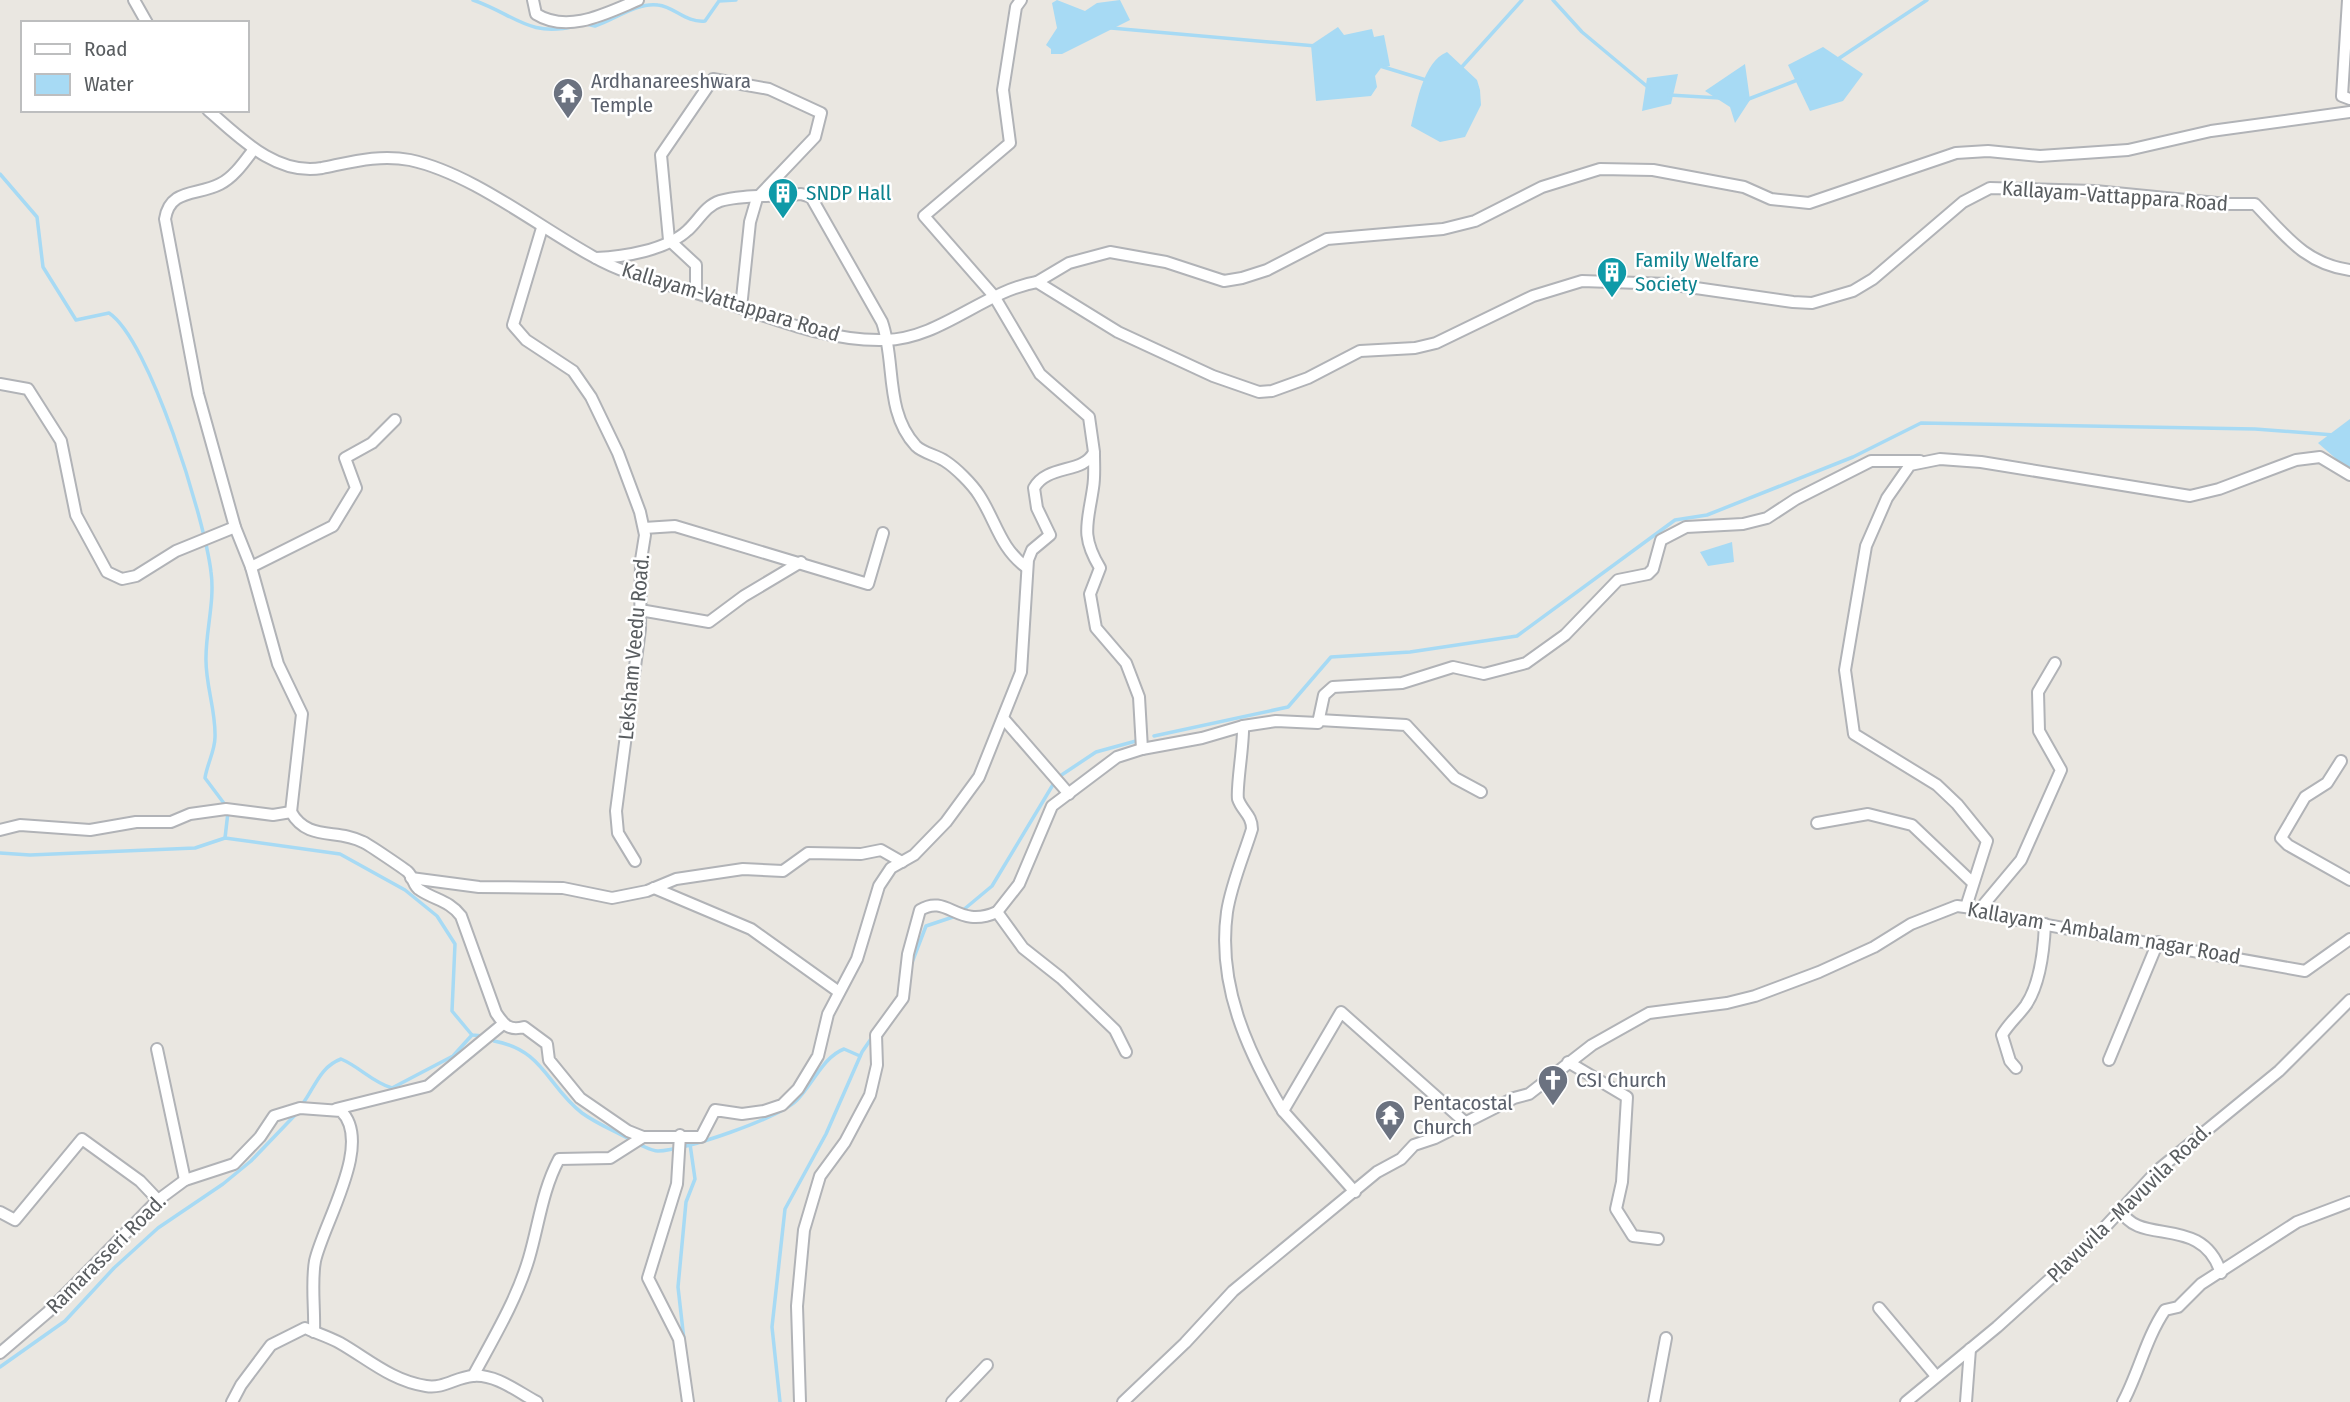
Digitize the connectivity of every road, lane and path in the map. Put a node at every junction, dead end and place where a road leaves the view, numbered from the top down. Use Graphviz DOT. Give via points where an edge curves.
graph roads {
  1 [pos="134,0"];
  2 [pos="533,0"];
  3 [pos="638,0"];
  4 [pos="1021,0"];
  5 [pos="2348,0"];
  6 [pos="146,21"];
  7 [pos="2350,99"];
  8 [pos="210,112"];
  9 [pos="2350,112"];
  10 [pos="254,149"];
  11 [pos="757,198"];
  12 [pos="542,228"];
  13 [pos="669,240"];
  14 [pos="595,258"];
  15 [pos="2350,270"];
  16 [pos="1037,282"];
  17 [pos="696,293"];
  18 [pos="994,296"];
  19 [pos="741,308"];
  20 [pos="888,341"];
  21 [pos="0,384"];
  22 [pos="395,420"];
  23 [pos="1094,452"];
  24 [pos="1920,461"];
  25 [pos="2350,475"];
  26 [pos="235,527"];
  27 [pos="643,528"];
  28 [pos="883,533"];
  29 [pos="801,562"];
  30 [pos="251,567"];
  31 [pos="1026,567"];
  32 [pos="640,610"];
  33 [pos="2055,663"];
  34 [pos="1003,718"];
  35 [pos="1319,720"];
  36 [pos="1243,726"];
  37 [pos="1142,749"];
  38 [pos="2341,761"];
  39 [pos="1481,792"];
  40 [pos="1069,794"];
  41 [pos="291,812"];
  42 [pos="1817,823"];
  43 [pos="0,830"];
  44 [pos="635,861"];
  45 [pos="902,862"];
  46 [pos="411,878"];
  47 [pos="2350,880"];
  48 [pos="1973,883"];
  49 [pos="654,888"];
  50 [pos="1966,907"];
  51 [pos="1980,909"];
  52 [pos="996,913"];
  53 [pos="2045,924"];
  54 [pos="2350,939"];
  55 [pos="2158,942"];
  56 [pos="839,992"];
  57 [pos="2350,1000"];
  58 [pos="503,1024"];
  59 [pos="157,1049"];
  60 [pos="1126,1052"];
  61 [pos="2109,1060"];
  62 [pos="1568,1062"];
  63 [pos="2016,1068"];
  64 [pos="336,1109"];
  65 [pos="1283,1111"];
  66 [pos="1466,1124"];
  67 [pos="680,1135"];
  68 [pos="643,1137"];
  69 [pos="185,1180"];
  70 [pos="1355,1192"];
  71 [pos="158,1200"];
  72 [pos="2350,1202"];
  73 [pos="2121,1210"];
  74 [pos="0,1212"];
  75 [pos="1658,1239"];
  76 [pos="2221,1273"];
  77 [pos="1879,1308"];
  78 [pos="314,1332"];
  79 [pos="1666,1338"];
  80 [pos="1970,1349"];
  81 [pos="0,1353"];
  82 [pos="986,1365"];
  83 [pos="473,1376"];
  84 [pos="1936,1377"];
  85 [pos="232,1402"];
  86 [pos="537,1402"];
  87 [pos="688,1402"];
  88 [pos="800,1402"];
  89 [pos="952,1402"];
  90 [pos="1122,1402"];
  91 [pos="1654,1402"];
  92 [pos="1906,1402"];
  93 [pos="1966,1402"];
  94 [pos="2123,1402"];
  1 -- 6 [label="street"];
  2 -- 3 [label="street" via="536,14 561,23 585,20"];
  4 -- 18 [label="street" via="1016,7 1003,90 1010,143 924,216"];
  5 -- 7 [label="street" via="2342,96"];
  8 -- 10 [label="street, Kallayam-Vattappara Road"];
  9 -- 16 [label="street" via="2211,131 2128,150 2040,156 1956,153 1809,203 1771,199 1744,187 1653,170 1600,169 1542,187 1464,223 1420,233 1327,239 1242,278 1224,281 1140,255 1110,251 1069,263"];
  10 -- 12 [label="street, Kallayam-Vattappara Road" via="288,167 318,168 369,157 410,160 456,174"];
  10 -- 26 [label="street" via="219,185 177,197 167,206 165,219 198,394"];
  11 -- 13 [label="street" via="717,203 688,231"];
  11 -- 13 [label="street" via="815,137 821,113 769,89 713,79 661,155"];
  11 -- 19 [label="street"];
  11 -- 20 [label="street" via="811,197 882,322"];
  12 -- 14 [label="street, Kallayam-Vattappara Road"];
  12 -- 27 [label="street, Leksham Veedu Road." via="513,325 526,340 573,371 591,397 618,453"];
  13 -- 14 [label="street" via="618,257"];
  13 -- 17 [label="street" via="696,265"];
  14 -- 17 [label="street, Kallayam-Vattappara Road" via="637,278"];
  15 -- 16 [label="street, Kallayam-Vattappara Road" via="2319,263 2255,204 1995,187 1963,202 1873,279 1834,297 1793,302 1668,284 1581,281 1533,296 1436,343 1360,351 1308,379 1259,392 1118,332"];
  16 -- 18 [label="street, Kallayam-Vattappara Road"];
  17 -- 19 [label="street, Kallayam-Vattappara Road"];
  18 -- 20 [label="street, Kallayam-Vattappara Road" via="928,330"];
  18 -- 23 [label="street" via="1041,374 1089,417"];
  19 -- 20 [label="street, Kallayam-Vattappara Road" via="856,338"];
  20 -- 31 [label="street" via="892,393 917,446 947,462 980,496 1005,547"];
  21 -- 26 [label="street" via="29,389 61,440 76,515 107,572 121,579 136,576 176,551"];
  22 -- 30 [label="street" via="372,443 345,458 356,488 333,526"];
  23 -- 31 [label="street" via="1089,460 1045,475 1034,488 1037,508 1050,535 1032,550"];
  23 -- 37 [label="street" via="1087,547 1100,568 1090,594 1096,628 1126,663 1139,697"];
  24 -- 25 [label="street" via="1981,462 2190,496 2296,460 2320,457"];
  24 -- 35 [label="street" via="1871,461 1767,518 1679,529 1661,540 1648,574 1618,580 1565,635 1526,663 1484,674 1452,667 1402,683 1333,687 1324,695"];
  24 -- 48 [label="street" via="1910,466 1887,498 1866,552 1845,670 1854,734 1937,785 1987,841"];
  26 -- 30 [label="street"];
  27 -- 29 [label="street" via="675,526"];
  27 -- 32 [label="street, Leksham Veedu Road."];
  28 -- 29 [label="street" via="868,584"];
  29 -- 32 [label="street" via="709,622"];
  30 -- 41 [label="street" via="278,664 302,714"];
  31 -- 34 [label="street" via="1021,672"];
  32 -- 44 [label="street, Leksham Veedu Road." via="616,811 618,833"];
  33 -- 51 [label="street" via="2038,692 2039,731 2061,770 2021,860"];
  34 -- 40 [label="street"];
  34 -- 45 [label="street" via="990,756 967,796 926,843"];
  35 -- 36 [label="street"];
  35 -- 39 [label="street" via="1406,725 1454,778"];
  36 -- 37 [label="street"];
  36 -- 65 [label="street" via="1238,797 1251,817 1252,829 1228,909 1226,952 1236,1017 1254,1062"];
  37 -- 40 [label="street" via="1117,757"];
  38 -- 47 [label="street" via="2327,783 2305,797 2281,838"];
  40 -- 52 [label="street" via="1052,806 1019,884"];
  41 -- 43 [label="street" via="273,815 229,809 171,822 90,830 22,825"];
  41 -- 46 [label="street" via="298,824 315,832 345,834 362,841"];
  42 -- 48 [label="street" via="1868,814 1912,825"];
  45 -- 49 [label="street" via="881,850 808,853 783,871 743,869 676,879"];
  45 -- 56 [label="street" via="891,868 879,886 857,958"];
  46 -- 49 [label="street" via="480,887 563,888 612,898"];
  46 -- 58 [label="street" via="416,888 453,905 461,916"];
  48 -- 50 [label="street"];
  49 -- 56 [label="street" via="751,929"];
  50 -- 51 [label="street, Kallayam - Ambalam nagar Road"];
  50 -- 62 [label="street, Kallayam - Ambalam nagar Road" via="1920,920 1829,968 1755,996 1649,1013"];
  51 -- 53 [label="street, Kallayam - Ambalam nagar Road"];
  52 -- 60 [label="street" via="1023,948 1115,1030"];
  52 -- 88 [label="street" via="967,919 940,905 920,910 903,998 876,1035 877,1065 870,1095 845,1142 820,1175 803,1230 797,1306"];
  53 -- 55 [label="street, Kallayam - Ambalam nagar Road"];
  53 -- 63 [label="street" via="2033,989 2001,1035"];
  54 -- 55 [label="street, Kallayam - Ambalam nagar Road" via="2305,971"];
  55 -- 61 [label="street"];
  56 -- 67 [label="street" via="828,1014 818,1056 785,1102 752,1113 715,1110 704,1136"];
  57 -- 73 [label="street, Plavuvila -Mavuvila Road." via="2279,1071 2158,1170"];
  58 -- 64 [label="street, Ramarasseri Road." via="428,1086"];
  58 -- 68 [label="street" via="530,1030 547,1044 549,1060 580,1098"];
  59 -- 69 [label="street"];
  62 -- 66 [label="street, Kallayam - Ambalam nagar Road" via="1529,1094"];
  62 -- 75 [label="street" via="1627,1097 1616,1209 1633,1236"];
  64 -- 69 [label="street, Ramarasseri Road." via="300,1108 277,1114 234,1164"];
  64 -- 78 [label="street" via="350,1122 351,1150 315,1261"];
  65 -- 66 [label="street" via="1341,1012"];
  65 -- 70 [label="street"];
  66 -- 70 [label="street, Kallayam - Ambalam nagar Road" via="1414,1144"];
  67 -- 68 [label="street"];
  67 -- 87 [label="street" via="677,1184 648,1278 678,1339"];
  68 -- 83 [label="street" via="610,1158 559,1159 545,1185 529,1260"];
  69 -- 71 [label="street, Ramarasseri Road."];
  70 -- 90 [label="street, Kallayam - Ambalam nagar Road" via="1233,1291"];
  71 -- 74 [label="street" via="140,1181 82,1139 15,1220"];
  71 -- 81 [label="street, Ramarasseri Road." via="48,1312"];
  72 -- 76 [label="street" via="2297,1222"];
  73 -- 76 [label="street" via="2138,1226 2199,1242 2217,1258"];
  73 -- 80 [label="street, Plavuvila -Mavuvila Road."];
  76 -- 94 [label="street" via="2201,1284 2178,1307 2165,1310"];
  77 -- 84 [label="street"];
  78 -- 83 [label="street" via="384,1372 419,1384 447,1385"];
  78 -- 85 [label="street" via="305,1328 271,1345"];
  79 -- 91 [label="street"];
  80 -- 84 [label="street, Plavuvila -Mavuvila Road."];
  80 -- 93 [label="street"];
  82 -- 89 [label="street"];
  83 -- 86 [label="street" via="505,1383"];
  84 -- 92 [label="street, Plavuvila -Mavuvila Road."];
}
